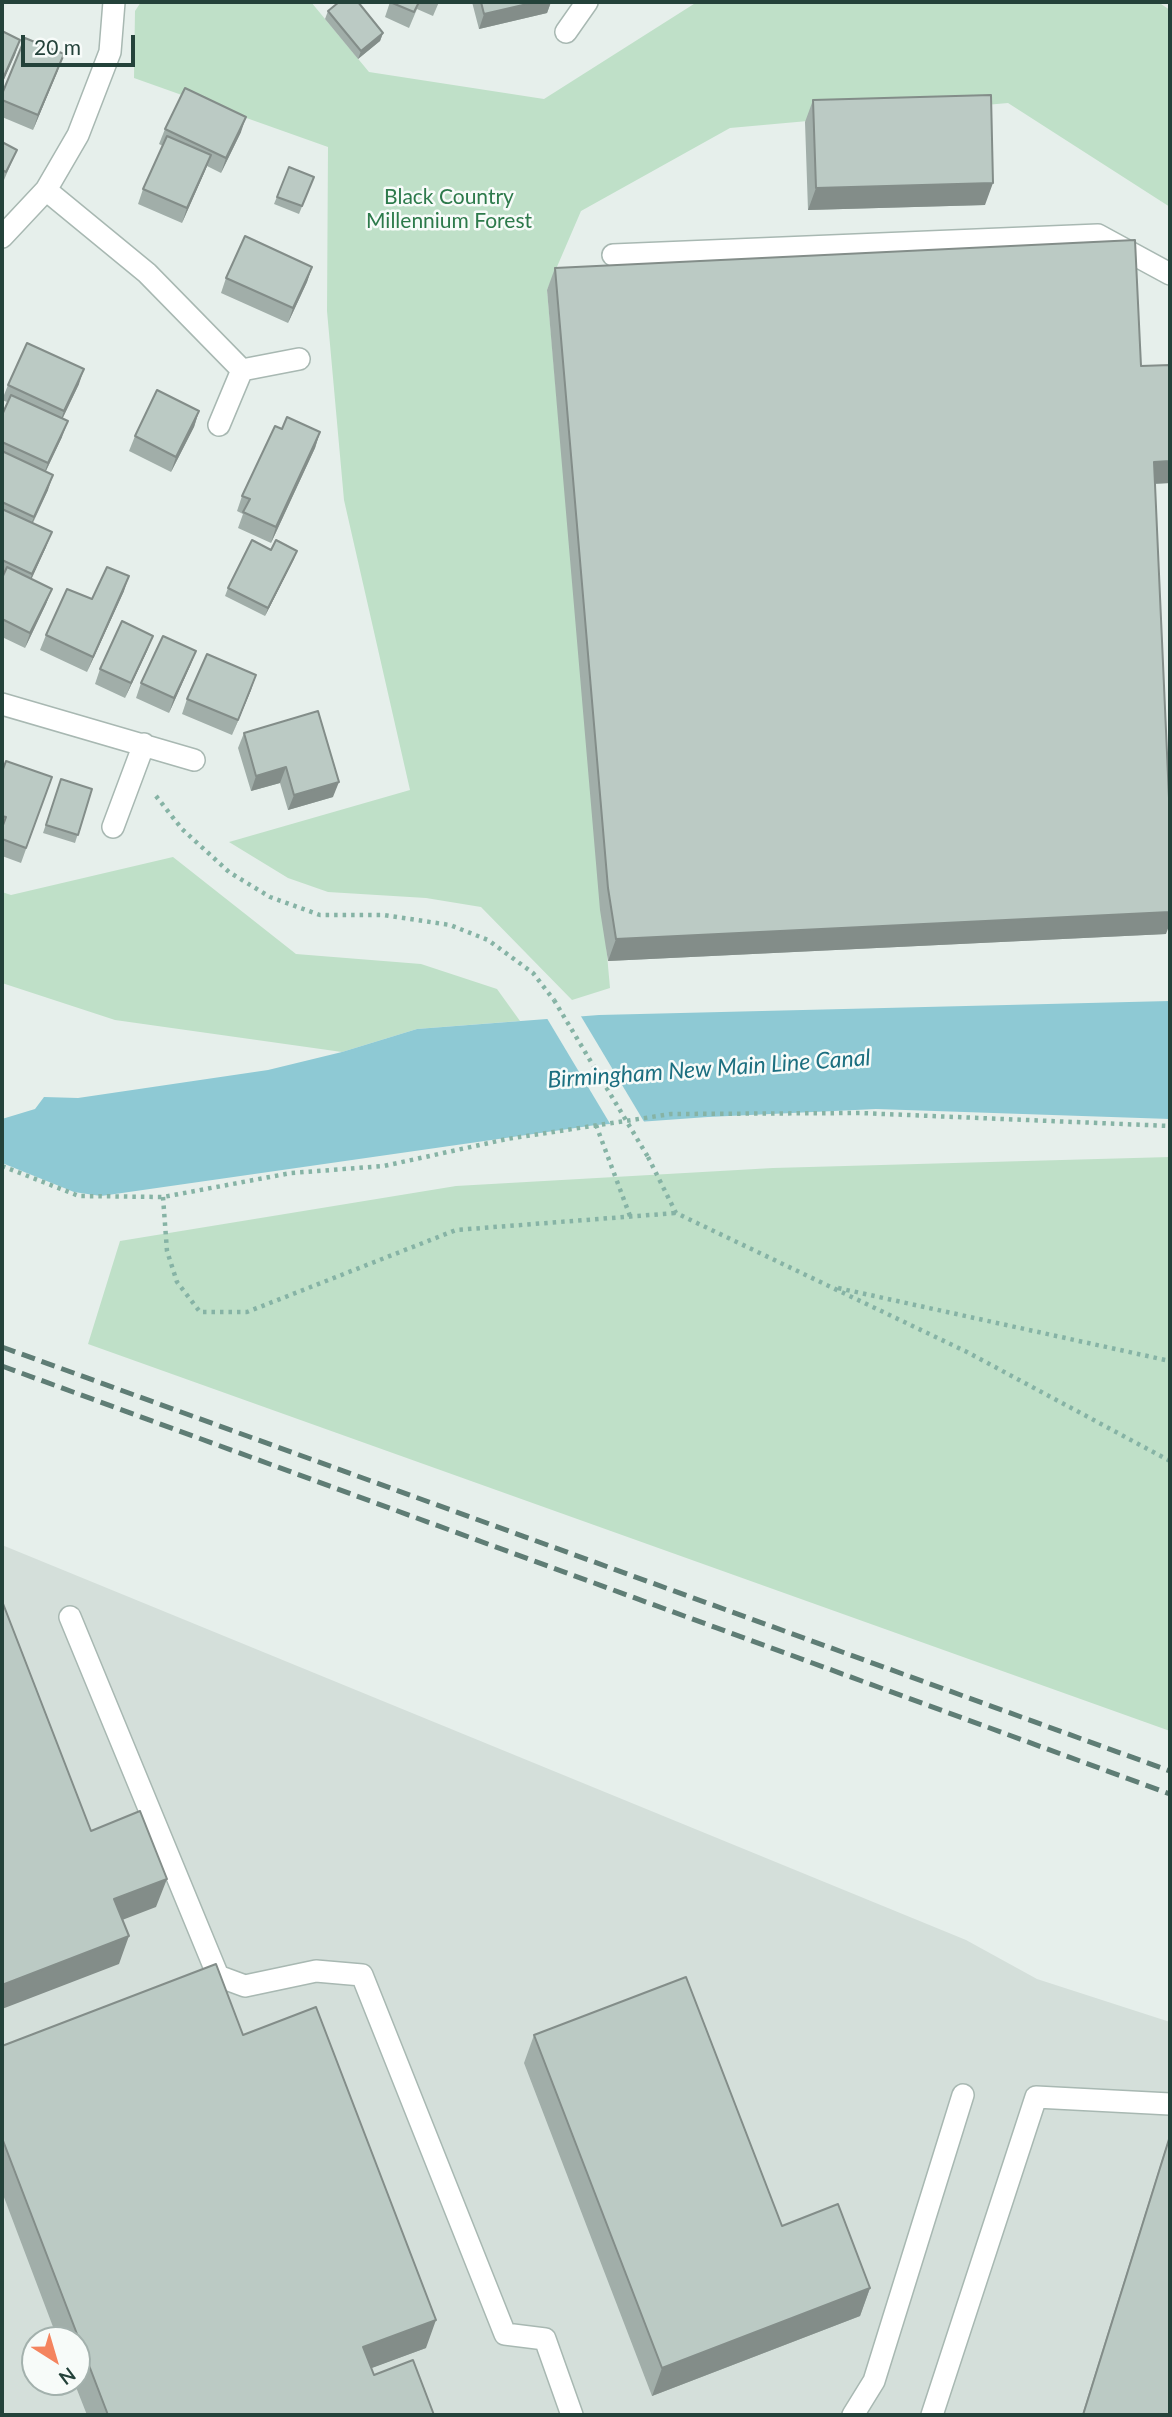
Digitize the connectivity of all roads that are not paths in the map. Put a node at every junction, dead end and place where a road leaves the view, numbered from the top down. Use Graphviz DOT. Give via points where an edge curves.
graph roads {
  1 [pos="114,2"];
  2 [pos="587,2"];
  3 [pos="566,32"];
  4 [pos="46,190"];
  5 [pos="2,237"];
  6 [pos="613,255"];
  7 [pos="1170,274"];
  8 [pos="299,359"];
  9 [pos="242,370"];
  10 [pos="219,425"];
  11 [pos="2,704"];
  12 [pos="144,744"];
  13 [pos="194,760"];
  14 [pos="113,827"];
  15 [pos="70,1617"];
  16 [pos="963,2095"];
  17 [pos="1170,2104"];
  18 [pos="572,2415"];
  19 [pos="853,2415"];
  20 [pos="932,2415"];
  1 -- 4 [label="street" via="110,52 97,91"];
  2 -- 3 [label="street"];
  4 -- 5 [label="street"];
  4 -- 9 [label="street" via="147,272"];
  6 -- 7 [label="street" via="1098,235"];
  8 -- 9 [label="street"];
  9 -- 10 [label="street"];
  11 -- 12 [label="street"];
  12 -- 13 [label="street"];
  12 -- 14 [label="street"];
  15 -- 18 [label="street" via="218,1976 245,1986 316,1971 362,1975 505,2333 545,2339"];
  16 -- 19 [label="street" via="874,2381"];
  17 -- 20 [label="street" via="1036,2097"];
}
